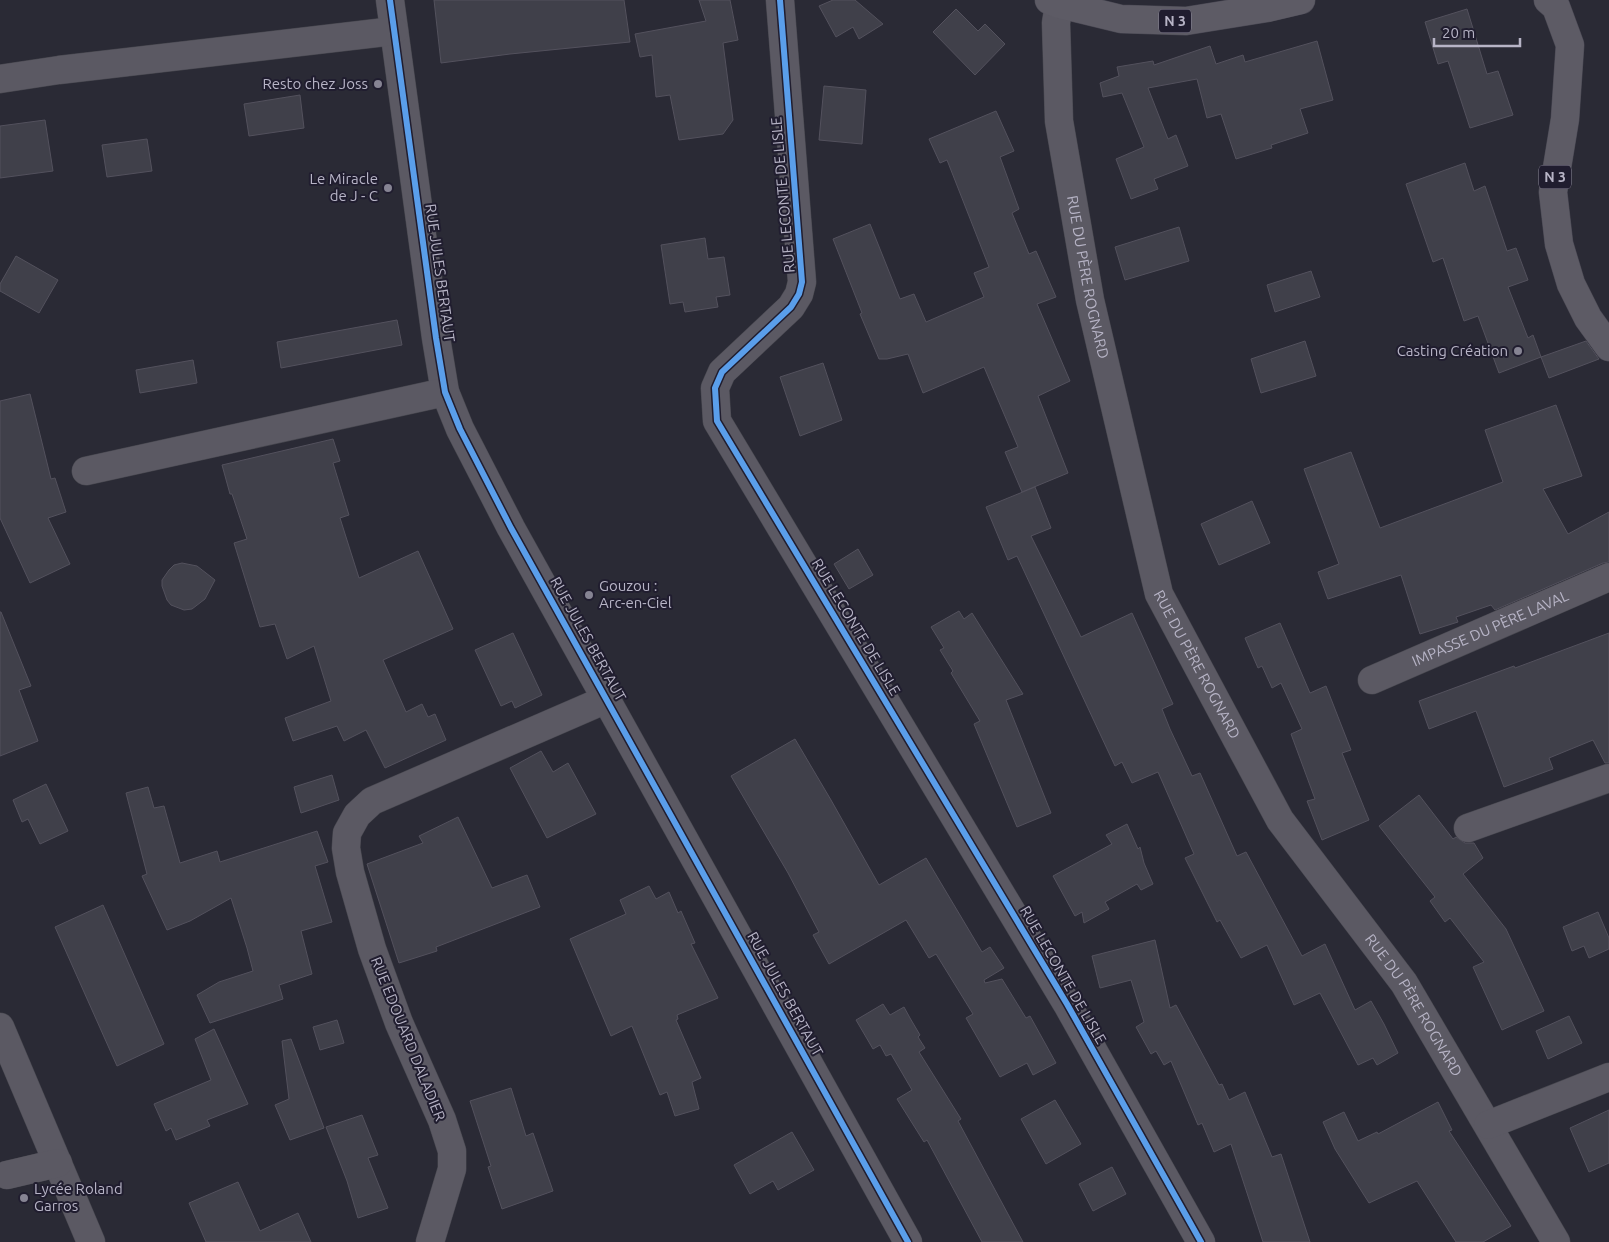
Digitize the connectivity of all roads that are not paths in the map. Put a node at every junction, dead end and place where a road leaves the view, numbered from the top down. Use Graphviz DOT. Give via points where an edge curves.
graph roads {
  1 [pos="390,0"];
  2 [pos="780,0"];
  3 [pos="1301,0"];
  4 [pos="1548,0"];
  5 [pos="1054,2"];
  6 [pos="394,31"];
  7 [pos="0,79"];
  8 [pos="1609,346"];
  9 [pos="445,392"];
  10 [pos="86,471"];
  11 [pos="1609,578"];
  12 [pos="1372,680"];
  13 [pos="607,699"];
  14 [pos="1609,778"];
  15 [pos="1468,828"];
  16 [pos="0,1027"];
  17 [pos="1609,1076"];
  18 [pos="1488,1125"];
  19 [pos="58,1162"];
  20 [pos="7,1175"];
  21 [pos="91,1242"];
  22 [pos="430,1242"];
  23 [pos="908,1242"];
  24 [pos="1201,1242"];
  25 [pos="1556,1242"];
  1 -- 6 [label="street, RUE JULES BERTAUT"];
  2 -- 24 [label="street, RUE LECONTE DE LISLE" via="802,282 791,307 722,372 715,388 717,421 1067,1004"];
  3 -- 5 [label="main road, N 3" via="1186,21 1121,19"];
  4 -- 8 [label="main road, N 3" via="1556,7 1570,45 1564,119 1553,192 1559,244 1588,318"];
  5 -- 18 [label="street, RUE DU PÈRE ROGNARD" via="1060,121 1088,290 1159,594 1280,820 1404,983"];
  6 -- 7 [label="street"];
  6 -- 9 [label="street, RUE JULES BERTAUT"];
  9 -- 10 [label="street"];
  9 -- 13 [label="street, RUE JULES BERTAUT" via="460,429 511,528"];
  11 -- 12 [label="street, IMPASSE DU PÈRE LAVAL"];
  13 -- 22 [label="street, RUE EDOUARD DALADIER" via="372,801 357,815 347,833 350,872 372,949 452,1150 452,1169"];
  13 -- 23 [label="street, RUE JULES BERTAUT"];
  14 -- 15 [label="street"];
  16 -- 19 [label="street"];
  17 -- 18 [label="street"];
  18 -- 25 [label="street, RUE DU PÈRE ROGNARD"];
  19 -- 20 [label="street"];
  19 -- 21 [label="street"];
}
